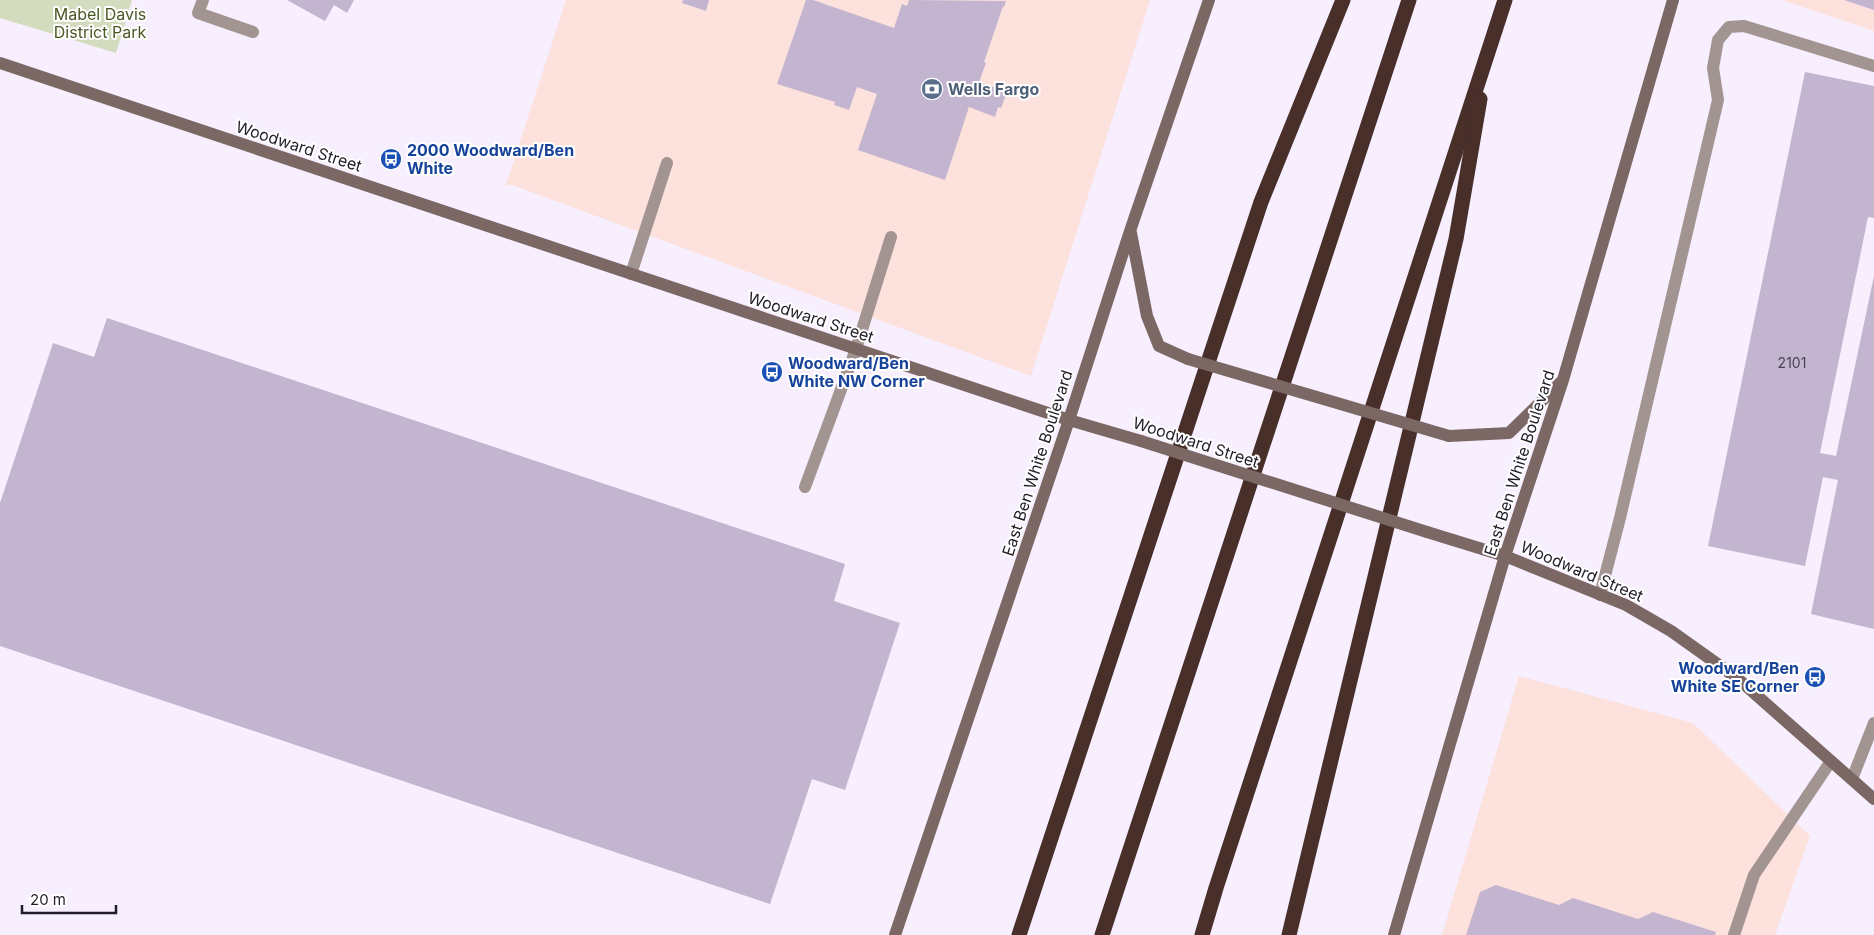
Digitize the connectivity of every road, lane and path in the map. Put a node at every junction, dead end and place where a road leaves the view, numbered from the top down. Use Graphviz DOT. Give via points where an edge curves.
graph roads {
  1 [pos="203,0"];
  2 [pos="1209,0"];
  3 [pos="1343,0"];
  4 [pos="1409,0"];
  5 [pos="1505,0"];
  6 [pos="1673,0"];
  7 [pos="253,32"];
  8 [pos="1489,46"];
  9 [pos="0,63"];
  10 [pos="1874,66"];
  11 [pos="668,162"];
  12 [pos="1130,231"];
  13 [pos="891,237"];
  14 [pos="631,274"];
  15 [pos="856,349"];
  16 [pos="1563,380"];
  17 [pos="1069,420"];
  18 [pos="805,487"];
  19 [pos="1505,556"];
  20 [pos="1600,595"];
  21 [pos="1874,723"];
  22 [pos="1831,761"];
  23 [pos="1852,780"];
  24 [pos="1874,799"];
  25 [pos="896,935"];
  26 [pos="1020,935"];
  27 [pos="1102,935"];
  28 [pos="1202,935"];
  29 [pos="1289,935"];
  30 [pos="1394,935"];
  31 [pos="1734,935"];
  1 -- 7 [label="lane" via="198,13"];
  2 -- 12 [label="main road, East Ben White Boulevard"];
  3 -- 26 [label="highway" via="1261,202"];
  4 -- 27 [label="highway"];
  5 -- 8 [label="highway"];
  6 -- 16 [label="main road, East Ben White Boulevard"];
  8 -- 28 [label="highway"];
  8 -- 29 [label="highway" via="1456,240"];
  9 -- 14 [label="main road, Woodward Street"];
  10 -- 20 [label="lane" via="1744,26 1729,27 1718,40 1713,68 1718,100"];
  11 -- 14 [label="lane"];
  12 -- 16 [label="main road, bridge" via="1147,316 1159,346 1188,359 1449,436 1509,433"];
  12 -- 17 [label="main road, East Ben White Boulevard"];
  13 -- 15 [label="lane"];
  14 -- 15 [label="main road, Woodward Street"];
  15 -- 17 [label="main road, Woodward Street"];
  15 -- 18 [label="lane"];
  16 -- 19 [label="main road, East Ben White Boulevard"];
  17 -- 19 [label="main road, Woodward Street, bridge"];
  17 -- 25 [label="main road, East Ben White Boulevard"];
  19 -- 20 [label="main road, Woodward Street"];
  19 -- 30 [label="main road, East Ben White Boulevard"];
  20 -- 22 [label="main road, Woodward Street" via="1649,618 1708,656"];
  21 -- 23 [label="lane"];
  22 -- 23 [label="main road, Woodward Street"];
  22 -- 31 [label="lane" via="1754,875"];
  23 -- 24 [label="main road, Woodward Street"];
}
